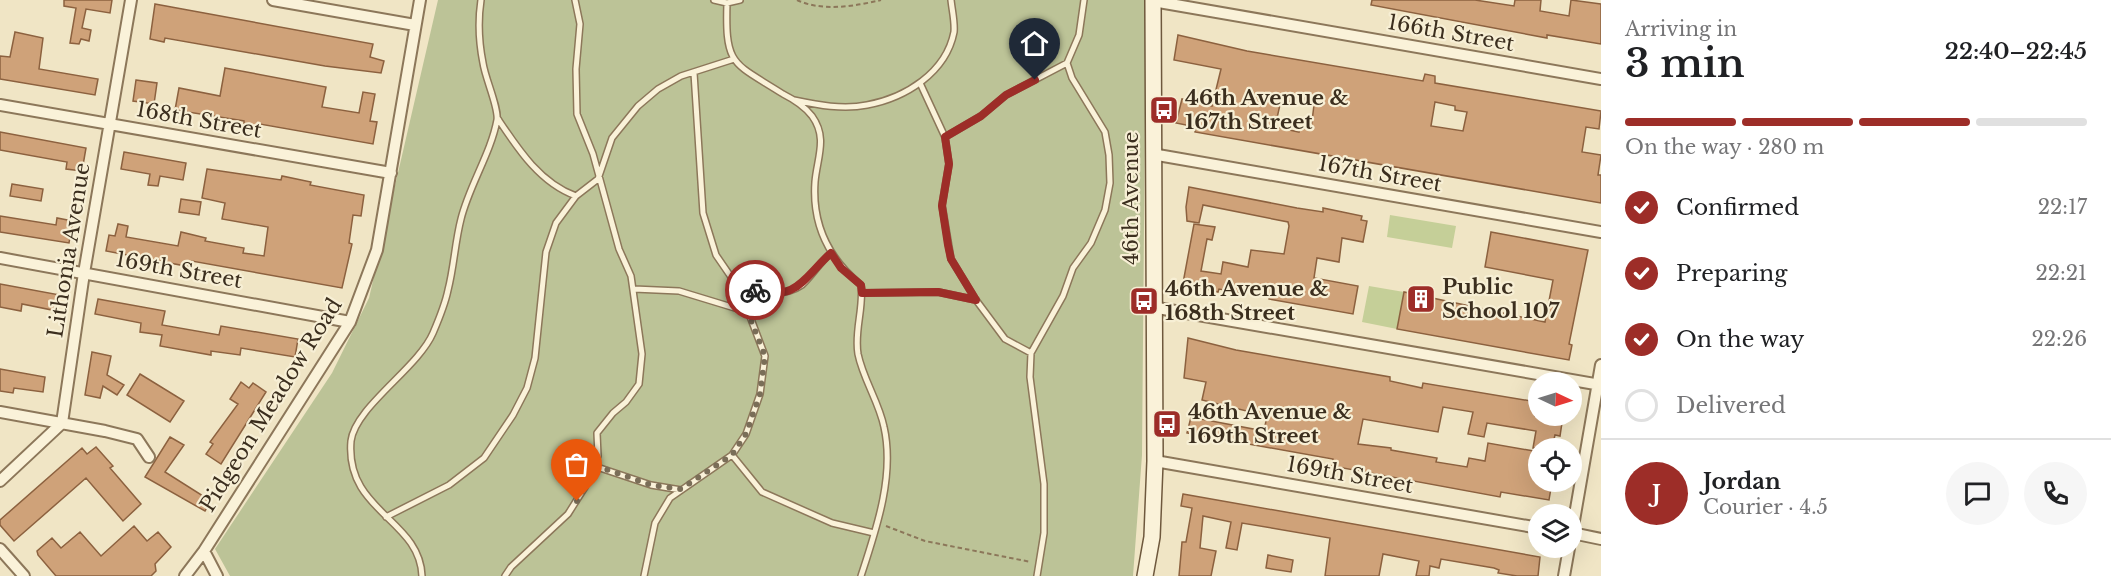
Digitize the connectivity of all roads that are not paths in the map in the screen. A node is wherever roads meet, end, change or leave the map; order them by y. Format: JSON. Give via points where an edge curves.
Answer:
{"nodes":[{"id":1,"x":131,"y":0,"type":"edge"},
{"id":2,"x":273,"y":0,"type":"edge"},
{"id":3,"x":420,"y":0,"type":"edge"},
{"id":4,"x":482,"y":0,"type":"edge"},
{"id":5,"x":575,"y":0,"type":"edge"},
{"id":6,"x":714,"y":0,"type":"edge"},
{"id":7,"x":740,"y":0,"type":"edge"},
{"id":8,"x":951,"y":0,"type":"edge"},
{"id":9,"x":1084,"y":0,"type":"edge"},
{"id":10,"x":1153,"y":0,"type":"edge"},
{"id":11,"x":727,"y":3,"type":"junction"},
{"id":12,"x":415,"y":25,"type":"junction"},
{"id":13,"x":734,"y":59,"type":"junction"},
{"id":14,"x":1067,"y":63,"type":"junction"},
{"id":15,"x":694,"y":73,"type":"junction"},
{"id":16,"x":1601,"y":79,"type":"edge"},
{"id":17,"x":920,"y":83,"type":"junction"},
{"id":18,"x":792,"y":99,"type":"junction"},
{"id":19,"x":0,"y":105,"type":"edge"},
{"id":20,"x":498,"y":119,"type":"junction"},
{"id":21,"x":110,"y":124,"type":"junction"},
{"id":22,"x":945,"y":137,"type":"junction"},
{"id":23,"x":1152,"y":154,"type":"junction"},
{"id":24,"x":391,"y":173,"type":"junction"},
{"id":25,"x":598,"y":179,"type":"junction"},
{"id":26,"x":576,"y":196,"type":"junction"},
{"id":27,"x":1601,"y":232,"type":"edge"},
{"id":28,"x":831,"y":253,"type":"junction"},
{"id":29,"x":0,"y":258,"type":"edge"},
{"id":30,"x":84,"y":273,"type":"junction"},
{"id":31,"x":737,"y":285,"type":"junction"},
{"id":32,"x":634,"y":289,"type":"junction"},
{"id":33,"x":862,"y":293,"type":"junction"},
{"id":34,"x":976,"y":300,"type":"junction"},
{"id":35,"x":1152,"y":307,"type":"junction"},
{"id":36,"x":748,"y":312,"type":"junction"},
{"id":37,"x":350,"y":322,"type":"junction"},
{"id":38,"x":1032,"y":353,"type":"junction"},
{"id":39,"x":1601,"y":365,"type":"edge"},
{"id":40,"x":1599,"y":385,"type":"edge"},
{"id":41,"x":0,"y":412,"type":"edge"},
{"id":42,"x":62,"y":423,"type":"junction"},
{"id":43,"x":732,"y":455,"type":"junction"},
{"id":44,"x":149,"y":457,"type":"dead end"},
{"id":45,"x":1155,"y":461,"type":"junction"},
{"id":46,"x":594,"y":465,"type":"junction"},
{"id":47,"x":0,"y":481,"type":"edge"},
{"id":48,"x":681,"y":489,"type":"junction"},
{"id":49,"x":1577,"y":504,"type":"edge"},
{"id":50,"x":386,"y":517,"type":"junction"},
{"id":51,"x":1528,"y":526,"type":"edge"},
{"id":52,"x":874,"y":533,"type":"junction"},
{"id":53,"x":1582,"y":535,"type":"edge"},
{"id":54,"x":1601,"y":538,"type":"edge"},
{"id":55,"x":0,"y":549,"type":"edge"},
{"id":56,"x":204,"y":551,"type":"junction"},
{"id":57,"x":1567,"y":558,"type":"edge"},
{"id":58,"x":24,"y":576,"type":"edge"},
{"id":59,"x":185,"y":576,"type":"edge"},
{"id":60,"x":217,"y":576,"type":"edge"},
{"id":61,"x":422,"y":576,"type":"edge"},
{"id":62,"x":505,"y":576,"type":"edge"},
{"id":63,"x":644,"y":576,"type":"edge"},
{"id":64,"x":861,"y":576,"type":"edge"},
{"id":65,"x":1037,"y":576,"type":"edge"},
{"id":66,"x":1145,"y":576,"type":"edge"},
{"id":67,"x":1564,"y":576,"type":"edge"}],
"edges":[{"from":1,"to":21,"type":"street","name":"Lithonia Avenue"},
{"from":2,"to":12,"type":"street"},
{"from":3,"to":12,"type":"street","name":"Pidgeon Meadow Road"},
{"from":4,"to":20,"type":"lane","via":[[479,22],[483,64]]},
{"from":5,"to":25,"type":"lane","via":[[580,24],[578,114]]},
{"from":6,"to":11,"type":"lane"},
{"from":7,"to":11,"type":"lane"},
{"from":8,"to":17,"type":"lane","via":[[954,31],[946,53]]},
{"from":9,"to":14,"type":"lane","via":[[1079,35]]},
{"from":10,"to":16,"type":"street","name":"166th Street"},
{"from":10,"to":23,"type":"street","name":"46th Avenue"},
{"from":11,"to":13,"type":"lane","via":[[728,48]]},
{"from":12,"to":24,"type":"street","name":"Pidgeon Meadow Road"},
{"from":13,"to":15,"type":"lane"},
{"from":13,"to":18,"type":"lane","via":[[739,67]]},
{"from":14,"to":22,"type":"lane","via":[[1006,95],[981,116]]},
{"from":14,"to":38,"type":"lane","via":[[1105,132],[1110,183],[1105,210],[1091,243],[1073,268],[1063,296]]},
{"from":15,"to":25,"type":"lane","via":[[658,89],[638,106],[612,138]]},
{"from":15,"to":31,"type":"lane","via":[[703,213],[716,255]]},
{"from":17,"to":18,"type":"lane","via":[[898,96],[866,106],[828,107]]},
{"from":17,"to":22,"type":"lane"},
{"from":18,"to":28,"type":"lane","via":[[812,116],[823,142],[814,201]]},
{"from":19,"to":21,"type":"street","name":"168th Street"},
{"from":20,"to":26,"type":"lane","via":[[518,150],[540,173],[562,191]]},
{"from":20,"to":50,"type":"lane","via":[[461,217],[449,289],[431,337],[412,364],[359,421],[351,439],[352,464],[359,487]]},
{"from":21,"to":24,"type":"street","name":"168th Street"},
{"from":21,"to":30,"type":"street","name":"Lithonia Avenue"},
{"from":22,"to":34,"type":"lane","via":[[949,164],[942,206],[947,240],[951,259]]},
{"from":23,"to":27,"type":"street","name":"167th Street"},
{"from":23,"to":35,"type":"street","name":"46th Avenue"},
{"from":24,"to":37,"type":"street","name":"Pidgeon Meadow Road","via":[[377,250]]},
{"from":25,"to":26,"type":"lane"},
{"from":25,"to":32,"type":"lane"},
{"from":26,"to":50,"type":"lane","via":[[556,222],[546,252],[535,358],[527,388],[513,415],[484,458],[449,485]]},
{"from":28,"to":31,"type":"lane","via":[[801,285],[785,292],[767,293]]},
{"from":28,"to":33,"type":"lane","via":[[861,285]]},
{"from":29,"to":30,"type":"street","name":"169th Street"},
{"from":30,"to":37,"type":"street","name":"169th Street"},
{"from":30,"to":42,"type":"street","name":"Lithonia Avenue"},
{"from":31,"to":36,"type":"lane"},
{"from":32,"to":36,"type":"lane","via":[[679,291]]},
{"from":32,"to":46,"type":"lane","via":[[642,354],[639,384],[597,433]]},
{"from":33,"to":34,"type":"lane","via":[[938,292]]},
{"from":33,"to":52,"type":"lane","via":[[858,353],[885,429],[886,464]]},
{"from":34,"to":38,"type":"lane","via":[[1005,339]]},
{"from":35,"to":40,"type":"street"},
{"from":35,"to":45,"type":"street","name":"46th Avenue"},
{"from":36,"to":43,"type":"lane","via":[[765,356],[763,375],[746,434]]},
{"from":37,"to":56,"type":"street","name":"Pidgeon Meadow Road"},
{"from":38,"to":65,"type":"lane","via":[[1030,377],[1044,484],[1044,533]]},
{"from":39,"to":40,"type":"street"},
{"from":40,"to":49,"type":"street"},
{"from":41,"to":42,"type":"street"},
{"from":42,"to":44,"type":"street","via":[[137,439]]},
{"from":42,"to":47,"type":"street"},
{"from":43,"to":48,"type":"lane"},
{"from":43,"to":52,"type":"lane","via":[[762,492],[832,523]]},
{"from":45,"to":51,"type":"street","name":"169th Street"},
{"from":45,"to":66,"type":"street","name":"46th Avenue","via":[[1152,537]]},
{"from":46,"to":48,"type":"lane","via":[[651,485]]},
{"from":46,"to":62,"type":"lane","via":[[568,514]]},
{"from":48,"to":63,"type":"lane","via":[[670,498],[655,523]]},
{"from":50,"to":61,"type":"lane","via":[[411,543],[422,566]]},
{"from":52,"to":64,"type":"lane"},
{"from":53,"to":54,"type":"street"},
{"from":55,"to":58,"type":"street"},
{"from":56,"to":59,"type":"street","name":"Pidgeon Meadow Road"},
{"from":56,"to":60,"type":"street"},
{"from":57,"to":67,"type":"street"}]}
